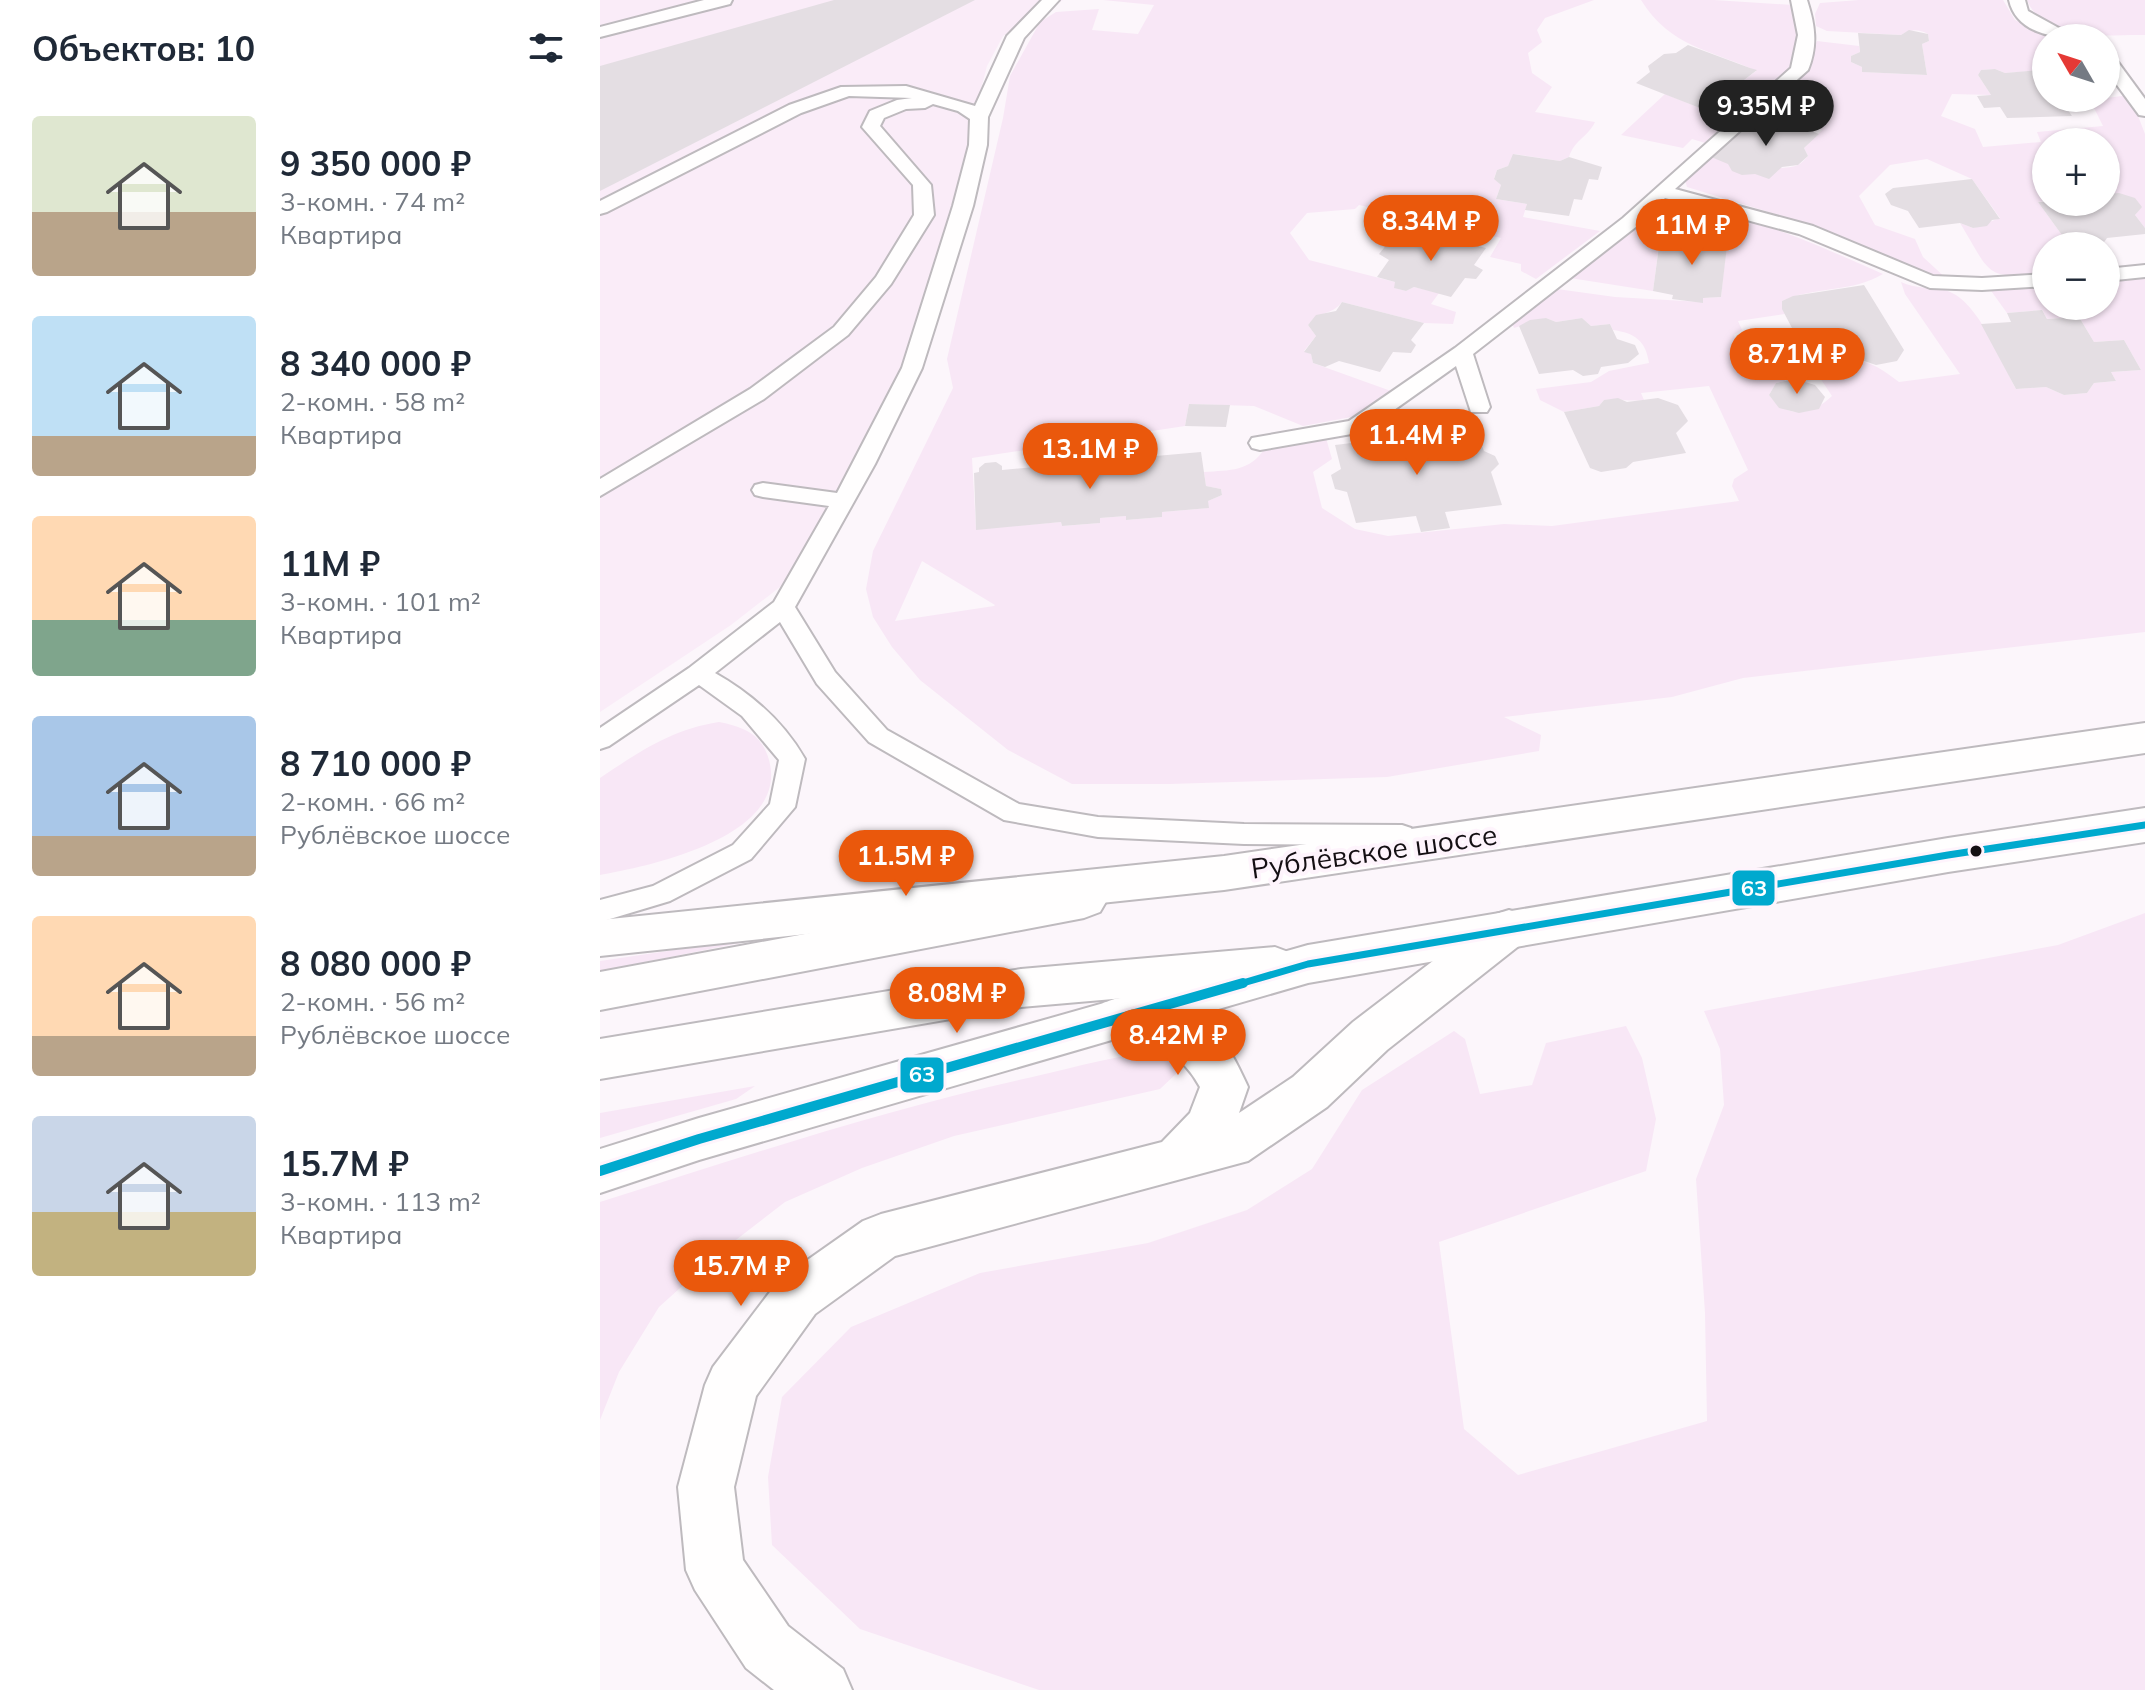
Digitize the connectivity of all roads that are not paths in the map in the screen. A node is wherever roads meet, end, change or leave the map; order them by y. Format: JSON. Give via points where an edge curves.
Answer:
{"nodes":[{"id":1,"x":724,"y":0,"type":"edge"},
{"id":2,"x":1051,"y":0,"type":"edge"},
{"id":3,"x":1799,"y":0,"type":"edge"},
{"id":4,"x":2017,"y":0,"type":"edge"},
{"id":5,"x":2036,"y":24,"type":"edge"},
{"id":6,"x":600,"y":32,"type":"edge"},
{"id":7,"x":2120,"y":77,"type":"edge"},
{"id":8,"x":945,"y":103,"type":"junction"},
{"id":9,"x":2145,"y":111,"type":"edge"},
{"id":10,"x":979,"y":117,"type":"junction"},
{"id":11,"x":1661,"y":191,"type":"junction"},
{"id":12,"x":600,"y":208,"type":"edge"},
{"id":13,"x":2145,"y":271,"type":"edge"},
{"id":14,"x":2120,"y":274,"type":"edge"},
{"id":15,"x":2032,"y":281,"type":"edge"},
{"id":16,"x":1462,"y":352,"type":"junction"},
{"id":17,"x":1479,"y":407,"type":"dead end"},
{"id":18,"x":1260,"y":443,"type":"dead end"},
{"id":19,"x":600,"y":489,"type":"edge"},
{"id":20,"x":763,"y":490,"type":"dead end"},
{"id":21,"x":843,"y":501,"type":"junction"},
{"id":22,"x":783,"y":607,"type":"junction"},
{"id":23,"x":698,"y":674,"type":"junction"},
{"id":24,"x":2145,"y":738,"type":"edge"},
{"id":25,"x":600,"y":740,"type":"edge"},
{"id":26,"x":2145,"y":825,"type":"edge"},
{"id":27,"x":1482,"y":836,"type":"junction"},
{"id":28,"x":1224,"y":873,"type":"junction"},
{"id":29,"x":600,"y":911,"type":"edge"},
{"id":30,"x":1509,"y":928,"type":"junction"},
{"id":31,"x":600,"y":938,"type":"edge"},
{"id":32,"x":1308,"y":964,"type":"junction"},
{"id":33,"x":600,"y":991,"type":"edge"},
{"id":34,"x":1120,"y":1017,"type":"junction"},
{"id":35,"x":600,"y":1059,"type":"edge"},
{"id":36,"x":1178,"y":1159,"type":"junction"},
{"id":37,"x":600,"y":1171,"type":"edge"},
{"id":38,"x":822,"y":1690,"type":"edge"}],
"edges":[{"from":1,"to":6,"type":"lane"},
{"from":2,"to":10,"type":"lane","via":[[1016,36]]},
{"from":3,"to":11,"type":"lane","via":[[1808,29],[1799,70]]},
{"from":4,"to":5,"type":"lane","via":[[2020,13]]},
{"from":7,"to":9,"type":"lane"},
{"from":8,"to":10,"type":"lane"},
{"from":8,"to":12,"type":"lane","via":[[906,91],[847,91],[795,109]]},
{"from":8,"to":19,"type":"lane","via":[[903,104],[876,115],[871,127],[922,185],[924,215],[884,280],[841,331],[757,394]]},
{"from":10,"to":21,"type":"lane","via":[[963,206],[912,368]]},
{"from":11,"to":15,"type":"lane","via":[[1806,230],[1930,282]]},
{"from":11,"to":16,"type":"lane","via":[[1630,222]]},
{"from":13,"to":14,"type":"lane"},
{"from":16,"to":17,"type":"lane"},
{"from":16,"to":18,"type":"lane","via":[[1355,427]]},
{"from":20,"to":21,"type":"lane"},
{"from":21,"to":22,"type":"lane"},
{"from":22,"to":23,"type":"lane"},
{"from":22,"to":27,"type":"lane","via":[[826,678],[878,736],[1013,813],[1112,828]]},
{"from":23,"to":25,"type":"lane"},
{"from":23,"to":29,"type":"lane","via":[[769,725],[792,759],[782,807],[742,852],[661,894]]},
{"from":24,"to":27,"type":"main road","name":"Рублёвское шоссе"},
{"from":26,"to":30,"type":"main road"},
{"from":27,"to":28,"type":"main road","name":"Рублёвское шоссе"},
{"from":28,"to":31,"type":"main road","name":"Рублёвское шоссе"},
{"from":28,"to":33,"type":"main road"},
{"from":30,"to":32,"type":"main road"},
{"from":30,"to":36,"type":"main road","via":[[1370,1036],[1293,1105],[1230,1146]]},
{"from":32,"to":34,"type":"main road"},
{"from":32,"to":35,"type":"main road","via":[[1021,988]]},
{"from":34,"to":36,"type":"main road","via":[[1181,1032],[1212,1060],[1224,1087],[1210,1125]]},
{"from":34,"to":37,"type":"main road"},
{"from":36,"to":38,"type":"main road","via":[[881,1237],[797,1297],[732,1385],[706,1487],[715,1570],[767,1647]]}]}
